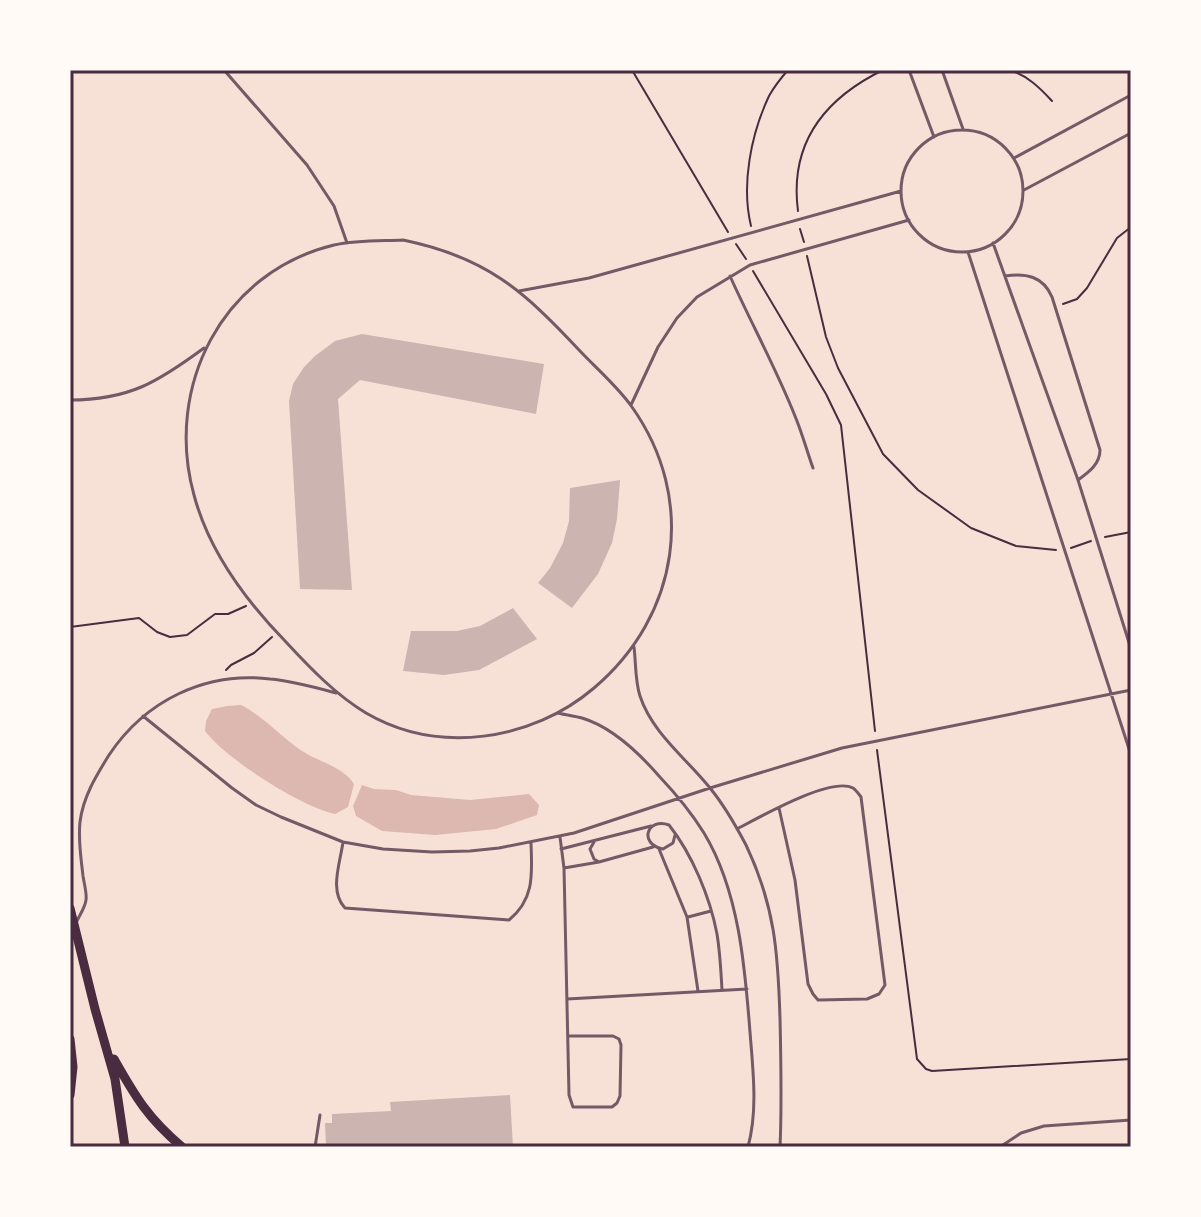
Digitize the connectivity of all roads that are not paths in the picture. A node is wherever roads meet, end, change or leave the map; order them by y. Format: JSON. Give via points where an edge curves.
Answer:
{"nodes":[{"id":1,"x":224,"y":70,"type":"edge"},
{"id":2,"x":909,"y":70,"type":"edge"},
{"id":3,"x":942,"y":70,"type":"edge"},
{"id":4,"x":1131,"y":95,"type":"edge"},
{"id":5,"x":963,"y":129,"type":"junction"},
{"id":6,"x":1131,"y":133,"type":"edge"},
{"id":7,"x":934,"y":137,"type":"junction"},
{"id":8,"x":1014,"y":158,"type":"junction"},
{"id":9,"x":1024,"y":190,"type":"junction"},
{"id":10,"x":901,"y":191,"type":"junction"},
{"id":11,"x":909,"y":220,"type":"junction"},
{"id":12,"x":347,"y":243,"type":"junction"},
{"id":13,"x":993,"y":243,"type":"junction"},
{"id":14,"x":968,"y":252,"type":"junction"},
{"id":15,"x":730,"y":276,"type":"junction"},
{"id":16,"x":1005,"y":276,"type":"junction"},
{"id":17,"x":519,"y":291,"type":"junction"},
{"id":18,"x":204,"y":348,"type":"junction"},
{"id":19,"x":70,"y":400,"type":"edge"},
{"id":20,"x":631,"y":405,"type":"junction"},
{"id":21,"x":813,"y":468,"type":"dead end"},
{"id":22,"x":1078,"y":480,"type":"junction"},
{"id":23,"x":634,"y":647,"type":"junction"},
{"id":24,"x":1131,"y":649,"type":"edge"},
{"id":25,"x":1131,"y":690,"type":"edge"},
{"id":26,"x":339,"y":694,"type":"junction"},
{"id":27,"x":1111,"y":695,"type":"junction"},
{"id":28,"x":558,"y":713,"type":"junction"},
{"id":29,"x":143,"y":716,"type":"junction"},
{"id":30,"x":1131,"y":755,"type":"edge"},
{"id":31,"x":710,"y":788,"type":"junction"},
{"id":32,"x":680,"y":798,"type":"junction"},
{"id":33,"x":779,"y":808,"type":"junction"},
{"id":34,"x":652,"y":826,"type":"junction"},
{"id":35,"x":737,"y":829,"type":"junction"},
{"id":36,"x":675,"y":835,"type":"junction"},
{"id":37,"x":560,"y":837,"type":"junction"},
{"id":38,"x":596,"y":840,"type":"junction"},
{"id":39,"x":343,"y":842,"type":"junction"},
{"id":40,"x":531,"y":843,"type":"junction"},
{"id":41,"x":653,"y":847,"type":"junction"},
{"id":42,"x":561,"y":849,"type":"junction"},
{"id":43,"x":659,"y":849,"type":"junction"},
{"id":44,"x":599,"y":862,"type":"junction"},
{"id":45,"x":564,"y":868,"type":"junction"},
{"id":46,"x":711,"y":911,"type":"junction"},
{"id":47,"x":687,"y":917,"type":"junction"},
{"id":48,"x":72,"y":918,"type":"edge"},
{"id":49,"x":747,"y":989,"type":"junction"},
{"id":50,"x":722,"y":990,"type":"junction"},
{"id":51,"x":699,"y":992,"type":"junction"},
{"id":52,"x":567,"y":999,"type":"junction"},
{"id":53,"x":568,"y":1036,"type":"junction"},
{"id":54,"x":70,"y":1039,"type":"edge"},
{"id":55,"x":107,"y":1047,"type":"junction"},
{"id":56,"x":70,"y":1095,"type":"edge"},
{"id":57,"x":320,"y":1115,"type":"dead end"},
{"id":58,"x":1131,"y":1120,"type":"edge"},
{"id":59,"x":125,"y":1147,"type":"edge"},
{"id":60,"x":182,"y":1147,"type":"edge"},
{"id":61,"x":315,"y":1147,"type":"edge"},
{"id":62,"x":748,"y":1147,"type":"edge"},
{"id":63,"x":780,"y":1147,"type":"edge"},
{"id":64,"x":1000,"y":1147,"type":"edge"}],
"edges":[{"from":1,"to":12,"type":"lane","via":[[307,165],[334,206]]},
{"from":2,"to":7,"type":"lane"},
{"from":3,"to":5,"type":"lane"},
{"from":4,"to":8,"type":"lane"},
{"from":5,"to":7,"type":"lane"},
{"from":5,"to":8,"type":"lane","via":[[992,137]]},
{"from":6,"to":9,"type":"lane"},
{"from":7,"to":10,"type":"lane","via":[[905,168]]},
{"from":8,"to":9,"type":"lane"},
{"from":9,"to":13,"type":"lane","via":[[1016,221]]},
{"from":10,"to":11,"type":"lane"},
{"from":10,"to":17,"type":"lane","via":[[589,278]]},
{"from":11,"to":14,"type":"lane","via":[[934,245]]},
{"from":11,"to":15,"type":"lane","via":[[750,265]]},
{"from":12,"to":17,"type":"lane","via":[[403,240],[436,247],[495,273]]},
{"from":12,"to":18,"type":"lane","via":[[307,253],[257,283]]},
{"from":13,"to":14,"type":"lane"},
{"from":13,"to":16,"type":"lane"},
{"from":14,"to":27,"type":"lane"},
{"from":15,"to":20,"type":"lane","via":[[697,297],[677,318]]},
{"from":15,"to":21,"type":"lane","via":[[786,393]]},
{"from":16,"to":22,"type":"lane"},
{"from":16,"to":22,"type":"lane","via":[[1031,276],[1049,290],[1100,450],[1097,462]]},
{"from":17,"to":20,"type":"lane"},
{"from":18,"to":19,"type":"lane","via":[[139,389],[115,397]]},
{"from":18,"to":26,"type":"lane","via":[[187,421],[187,456],[206,528],[252,603]]},
{"from":20,"to":23,"type":"lane","via":[[655,447],[672,510],[662,590]]},
{"from":22,"to":24,"type":"lane"},
{"from":23,"to":28,"type":"lane","via":[[591,691]]},
{"from":23,"to":31,"type":"lane","via":[[640,695],[652,719]]},
{"from":25,"to":27,"type":"lane"},
{"from":26,"to":28,"type":"lane","via":[[386,723],[443,738],[496,734]]},
{"from":26,"to":29,"type":"lane","via":[[299,683],[240,678],[188,689]]},
{"from":27,"to":30,"type":"lane"},
{"from":27,"to":31,"type":"lane","via":[[842,748]]},
{"from":28,"to":32,"type":"lane","via":[[604,728],[649,764]]},
{"from":29,"to":39,"type":"lane","via":[[256,805]]},
{"from":29,"to":48,"type":"lane","via":[[117,743],[89,790],[79,842],[86,900]]},
{"from":31,"to":32,"type":"lane"},
{"from":31,"to":35,"type":"lane"},
{"from":32,"to":37,"type":"lane"},
{"from":32,"to":49,"type":"lane","via":[[705,835],[724,879]]},
{"from":33,"to":33,"type":"lane","via":[[843,785],[855,788],[861,797],[885,985],[879,994],[818,1000],[813,994]]},
{"from":33,"to":35,"type":"lane"},
{"from":34,"to":36,"type":"lane","via":[[664,822]]},
{"from":34,"to":38,"type":"lane"},
{"from":34,"to":41,"type":"lane","via":[[648,836]]},
{"from":35,"to":63,"type":"lane","via":[[773,921]]},
{"from":36,"to":43,"type":"lane","via":[[670,846]]},
{"from":36,"to":46,"type":"lane","via":[[691,859]]},
{"from":37,"to":40,"type":"lane"},
{"from":37,"to":42,"type":"lane"},
{"from":38,"to":42,"type":"lane"},
{"from":38,"to":44,"type":"lane","via":[[590,849]]},
{"from":39,"to":40,"type":"lane","via":[[432,852]]},
{"from":39,"to":40,"type":"lane","via":[[336,891],[345,908],[509,920],[528,897]]},
{"from":41,"to":43,"type":"lane"},
{"from":41,"to":44,"type":"lane"},
{"from":42,"to":45,"type":"lane"},
{"from":43,"to":47,"type":"lane"},
{"from":44,"to":45,"type":"lane"},
{"from":45,"to":52,"type":"lane"},
{"from":46,"to":47,"type":"lane"},
{"from":46,"to":50,"type":"lane"},
{"from":47,"to":51,"type":"lane"},
{"from":48,"to":55,"type":"main road"},
{"from":49,"to":50,"type":"lane"},
{"from":49,"to":62,"type":"lane","via":[[754,1111]]},
{"from":50,"to":51,"type":"lane"},
{"from":51,"to":52,"type":"lane"},
{"from":52,"to":53,"type":"lane"},
{"from":53,"to":53,"type":"lane","via":[[573,1107],[612,1107],[620,1096],[619,1039]]},
{"from":54,"to":56,"type":"main road"},
{"from":55,"to":59,"type":"main road"},
{"from":55,"to":60,"type":"main road","via":[[145,1111]]},
{"from":57,"to":61,"type":"lane"},
{"from":58,"to":64,"type":"lane","via":[[1044,1126]]}]}
